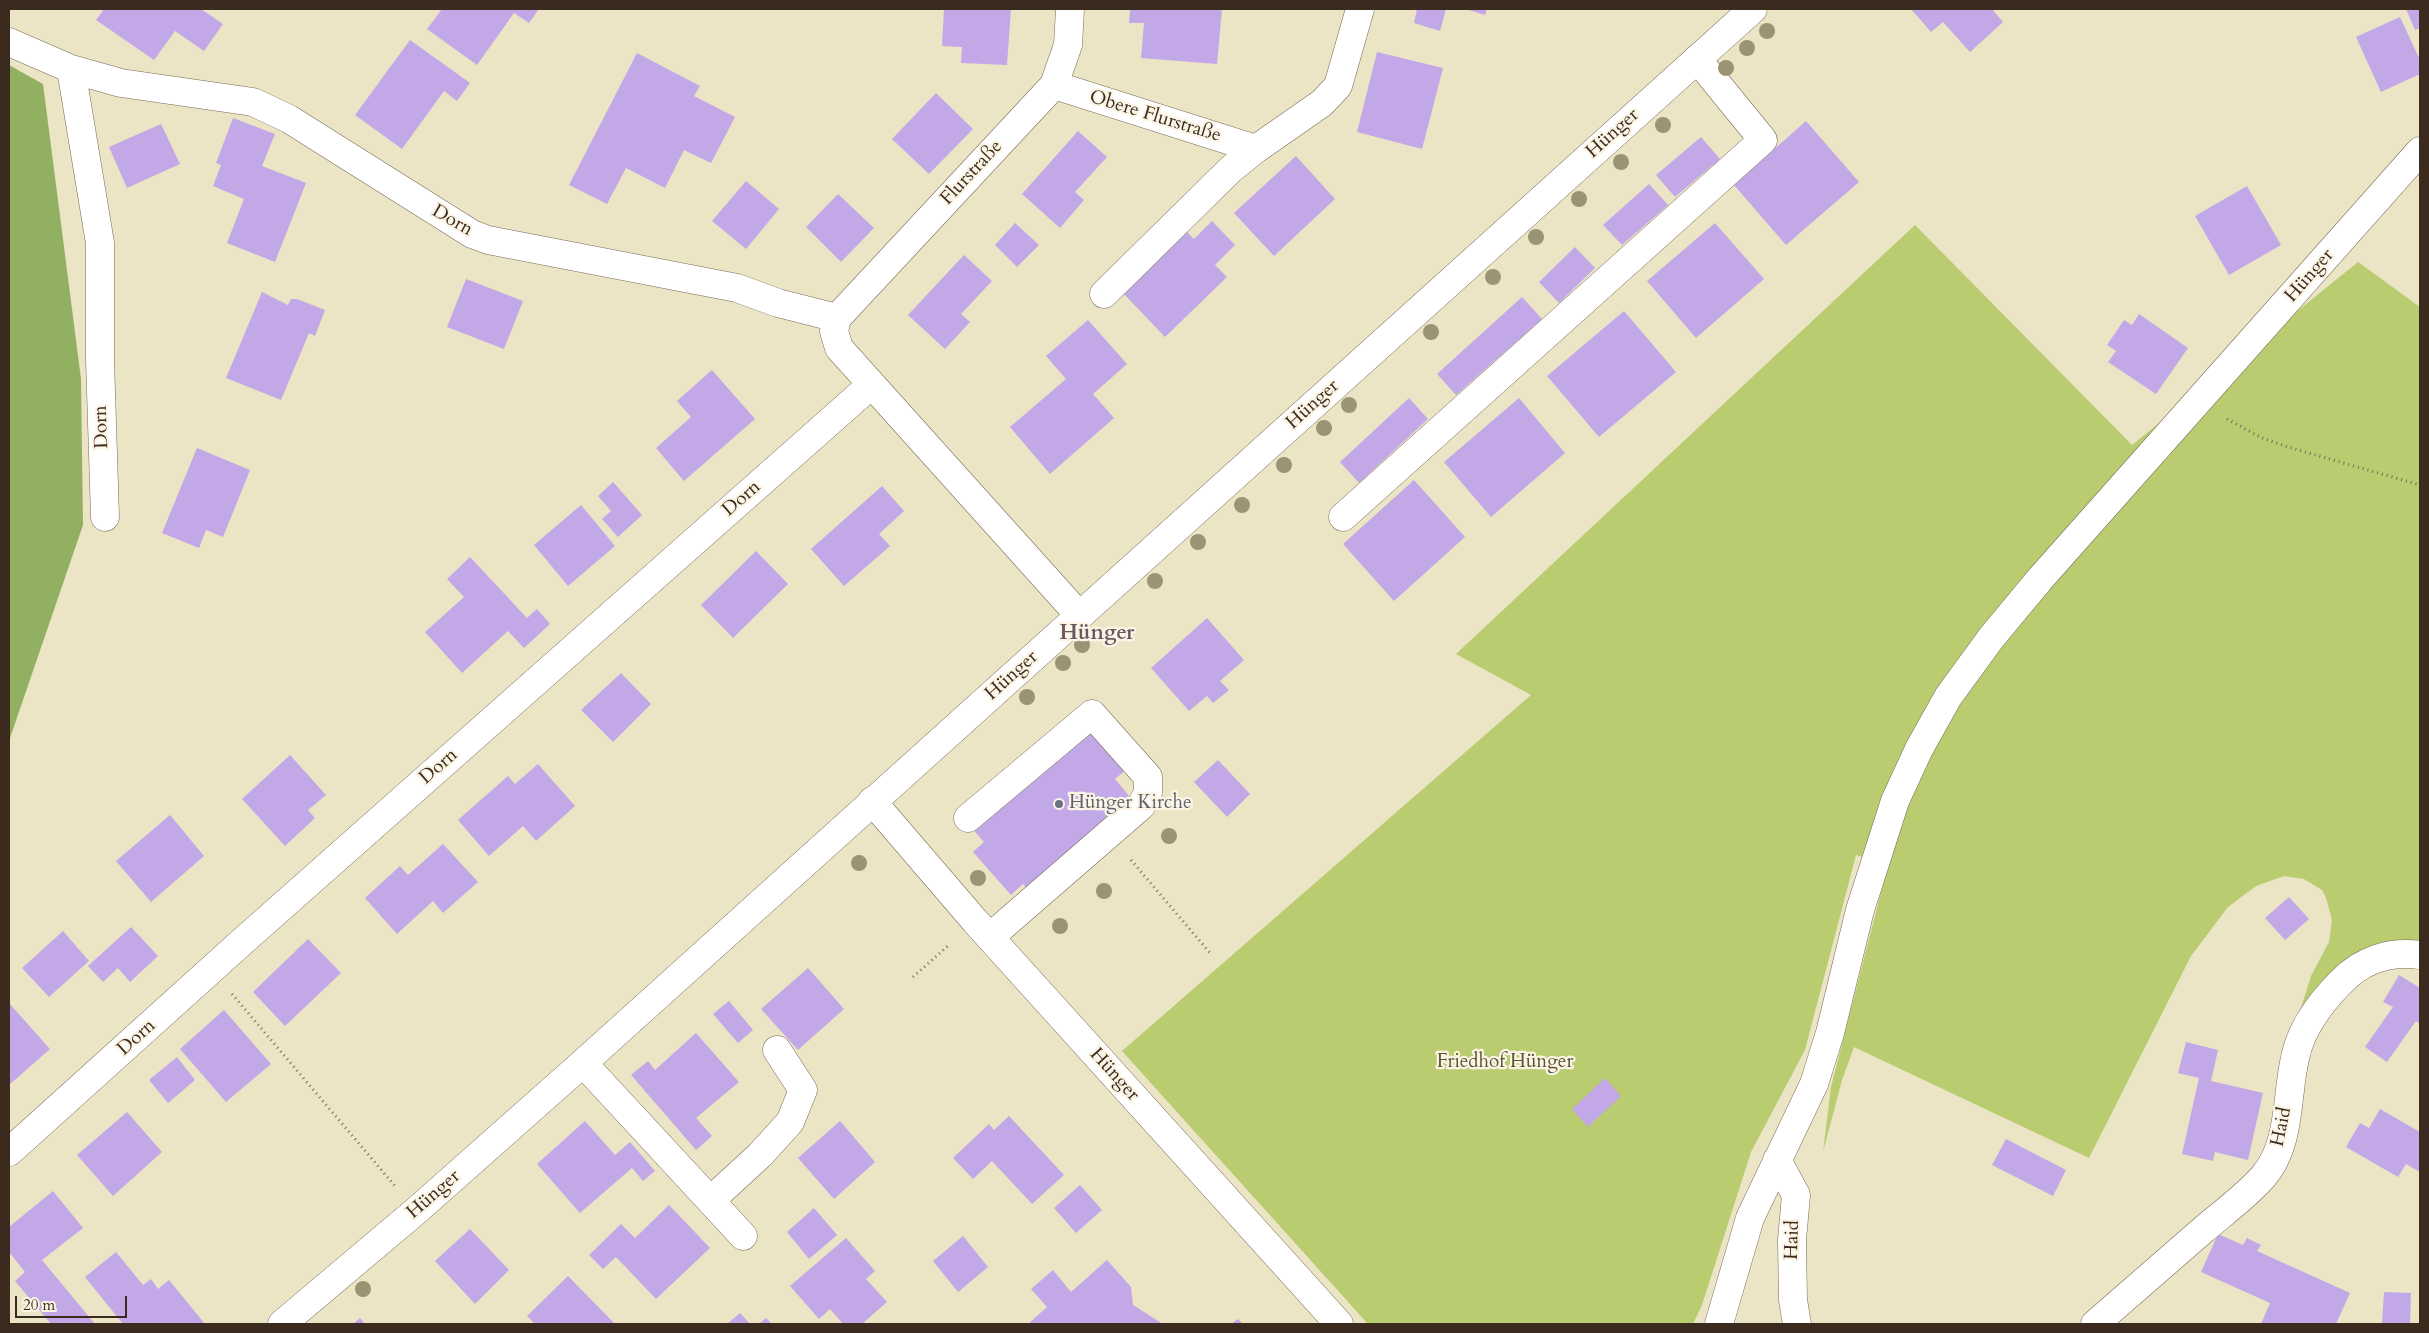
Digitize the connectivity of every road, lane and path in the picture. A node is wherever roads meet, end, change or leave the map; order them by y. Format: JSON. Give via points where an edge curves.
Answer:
{"nodes":[{"id":1,"x":1070,"y":9,"type":"edge"},
{"id":2,"x":1360,"y":9,"type":"edge"},
{"id":3,"x":1753,"y":9,"type":"edge"},
{"id":4,"x":9,"y":42,"type":"edge"},
{"id":5,"x":1697,"y":59,"type":"junction"},
{"id":6,"x":71,"y":69,"type":"junction"},
{"id":7,"x":1054,"y":85,"type":"junction"},
{"id":8,"x":1256,"y":149,"type":"junction"},
{"id":9,"x":2420,"y":151,"type":"edge"},
{"id":10,"x":1104,"y":294,"type":"dead end"},
{"id":11,"x":837,"y":318,"type":"junction"},
{"id":12,"x":871,"y":385,"type":"junction"},
{"id":13,"x":2199,"y":401,"type":"junction"},
{"id":14,"x":2420,"y":484,"type":"edge"},
{"id":15,"x":105,"y":517,"type":"dead end"},
{"id":16,"x":1343,"y":517,"type":"dead end"},
{"id":17,"x":1079,"y":615,"type":"junction"},
{"id":18,"x":872,"y":801,"type":"junction"},
{"id":19,"x":968,"y":818,"type":"dead end"},
{"id":20,"x":1109,"y":834,"type":"junction"},
{"id":21,"x":982,"y":929,"type":"junction"},
{"id":22,"x":1210,"y":953,"type":"dead end"},
{"id":23,"x":2420,"y":955,"type":"edge"},
{"id":24,"x":913,"y":977,"type":"dead end"},
{"id":25,"x":236,"y":998,"type":"dead end"},
{"id":26,"x":777,"y":1050,"type":"dead end"},
{"id":27,"x":583,"y":1063,"type":"junction"},
{"id":28,"x":9,"y":1152,"type":"edge"},
{"id":29,"x":1777,"y":1160,"type":"junction"},
{"id":30,"x":710,"y":1200,"type":"junction"},
{"id":31,"x":416,"y":1211,"type":"junction"},
{"id":32,"x":743,"y":1236,"type":"dead end"},
{"id":33,"x":282,"y":1324,"type":"edge"},
{"id":34,"x":1338,"y":1324,"type":"edge"},
{"id":35,"x":1719,"y":1324,"type":"edge"},
{"id":36,"x":1797,"y":1324,"type":"edge"},
{"id":37,"x":2095,"y":1324,"type":"edge"}],
"edges":[{"from":1,"to":7,"type":"street","name":"Flurstraße","via":[[1068,45]]},
{"from":2,"to":8,"type":"street","name":"Obere Flurstraße","via":[[1338,86],[1322,103]]},
{"from":3,"to":5,"type":"street","name":"Hünger"},
{"from":4,"to":6,"type":"street","name":"Dorn"},
{"from":5,"to":16,"type":"street","via":[[1763,140]]},
{"from":5,"to":17,"type":"street","name":"Hünger"},
{"from":6,"to":11,"type":"street","name":"Dorn","via":[[121,83],[253,102],[289,120],[464,230],[488,240],[737,288],[778,303]]},
{"from":6,"to":15,"type":"street","name":"Dorn","via":[[100,243]]},
{"from":7,"to":8,"type":"street","name":"Obere Flurstraße"},
{"from":7,"to":11,"type":"street","name":"Flurstraße"},
{"from":8,"to":10,"type":"street","name":"Obere Flurstraße","via":[[1231,169]]},
{"from":9,"to":13,"type":"street","name":"Hünger"},
{"from":11,"to":12,"type":"street","via":[[834,331],[839,348]]},
{"from":12,"to":17,"type":"street"},
{"from":12,"to":28,"type":"street","name":"Dorn","via":[[242,941]]},
{"from":13,"to":14,"type":"path","via":[[2271,441]]},
{"from":13,"to":29,"type":"street","name":"Hünger","via":[[1992,638],[1948,697],[1919,749],[1895,801],[1866,892],[1814,1084]]},
{"from":17,"to":18,"type":"street","name":"Hünger"},
{"from":18,"to":21,"type":"street","name":"Hünger"},
{"from":18,"to":27,"type":"street","name":"Hünger"},
{"from":19,"to":20,"type":"street","via":[[1092,714],[1148,777],[1148,793],[1141,806]]},
{"from":20,"to":21,"type":"street"},
{"from":20,"to":22,"type":"path"},
{"from":21,"to":24,"type":"path"},
{"from":21,"to":34,"type":"street","name":"Hünger"},
{"from":23,"to":37,"type":"street","name":"Haid","via":[[2396,954],[2367,962],[2350,973],[2334,990],[2307,1024],[2295,1057],[2282,1143],[2263,1176]]},
{"from":25,"to":31,"type":"path"},
{"from":26,"to":30,"type":"street","via":[[802,1090],[790,1122],[760,1155]]},
{"from":27,"to":30,"type":"street"},
{"from":27,"to":31,"type":"street","name":"Hünger"},
{"from":29,"to":35,"type":"street","name":"Hünger","via":[[1750,1218]]},
{"from":29,"to":36,"type":"street","name":"Haid","via":[[1796,1195],[1792,1240],[1793,1300]]},
{"from":30,"to":32,"type":"street"},
{"from":31,"to":33,"type":"street","name":"Hünger"}]}
